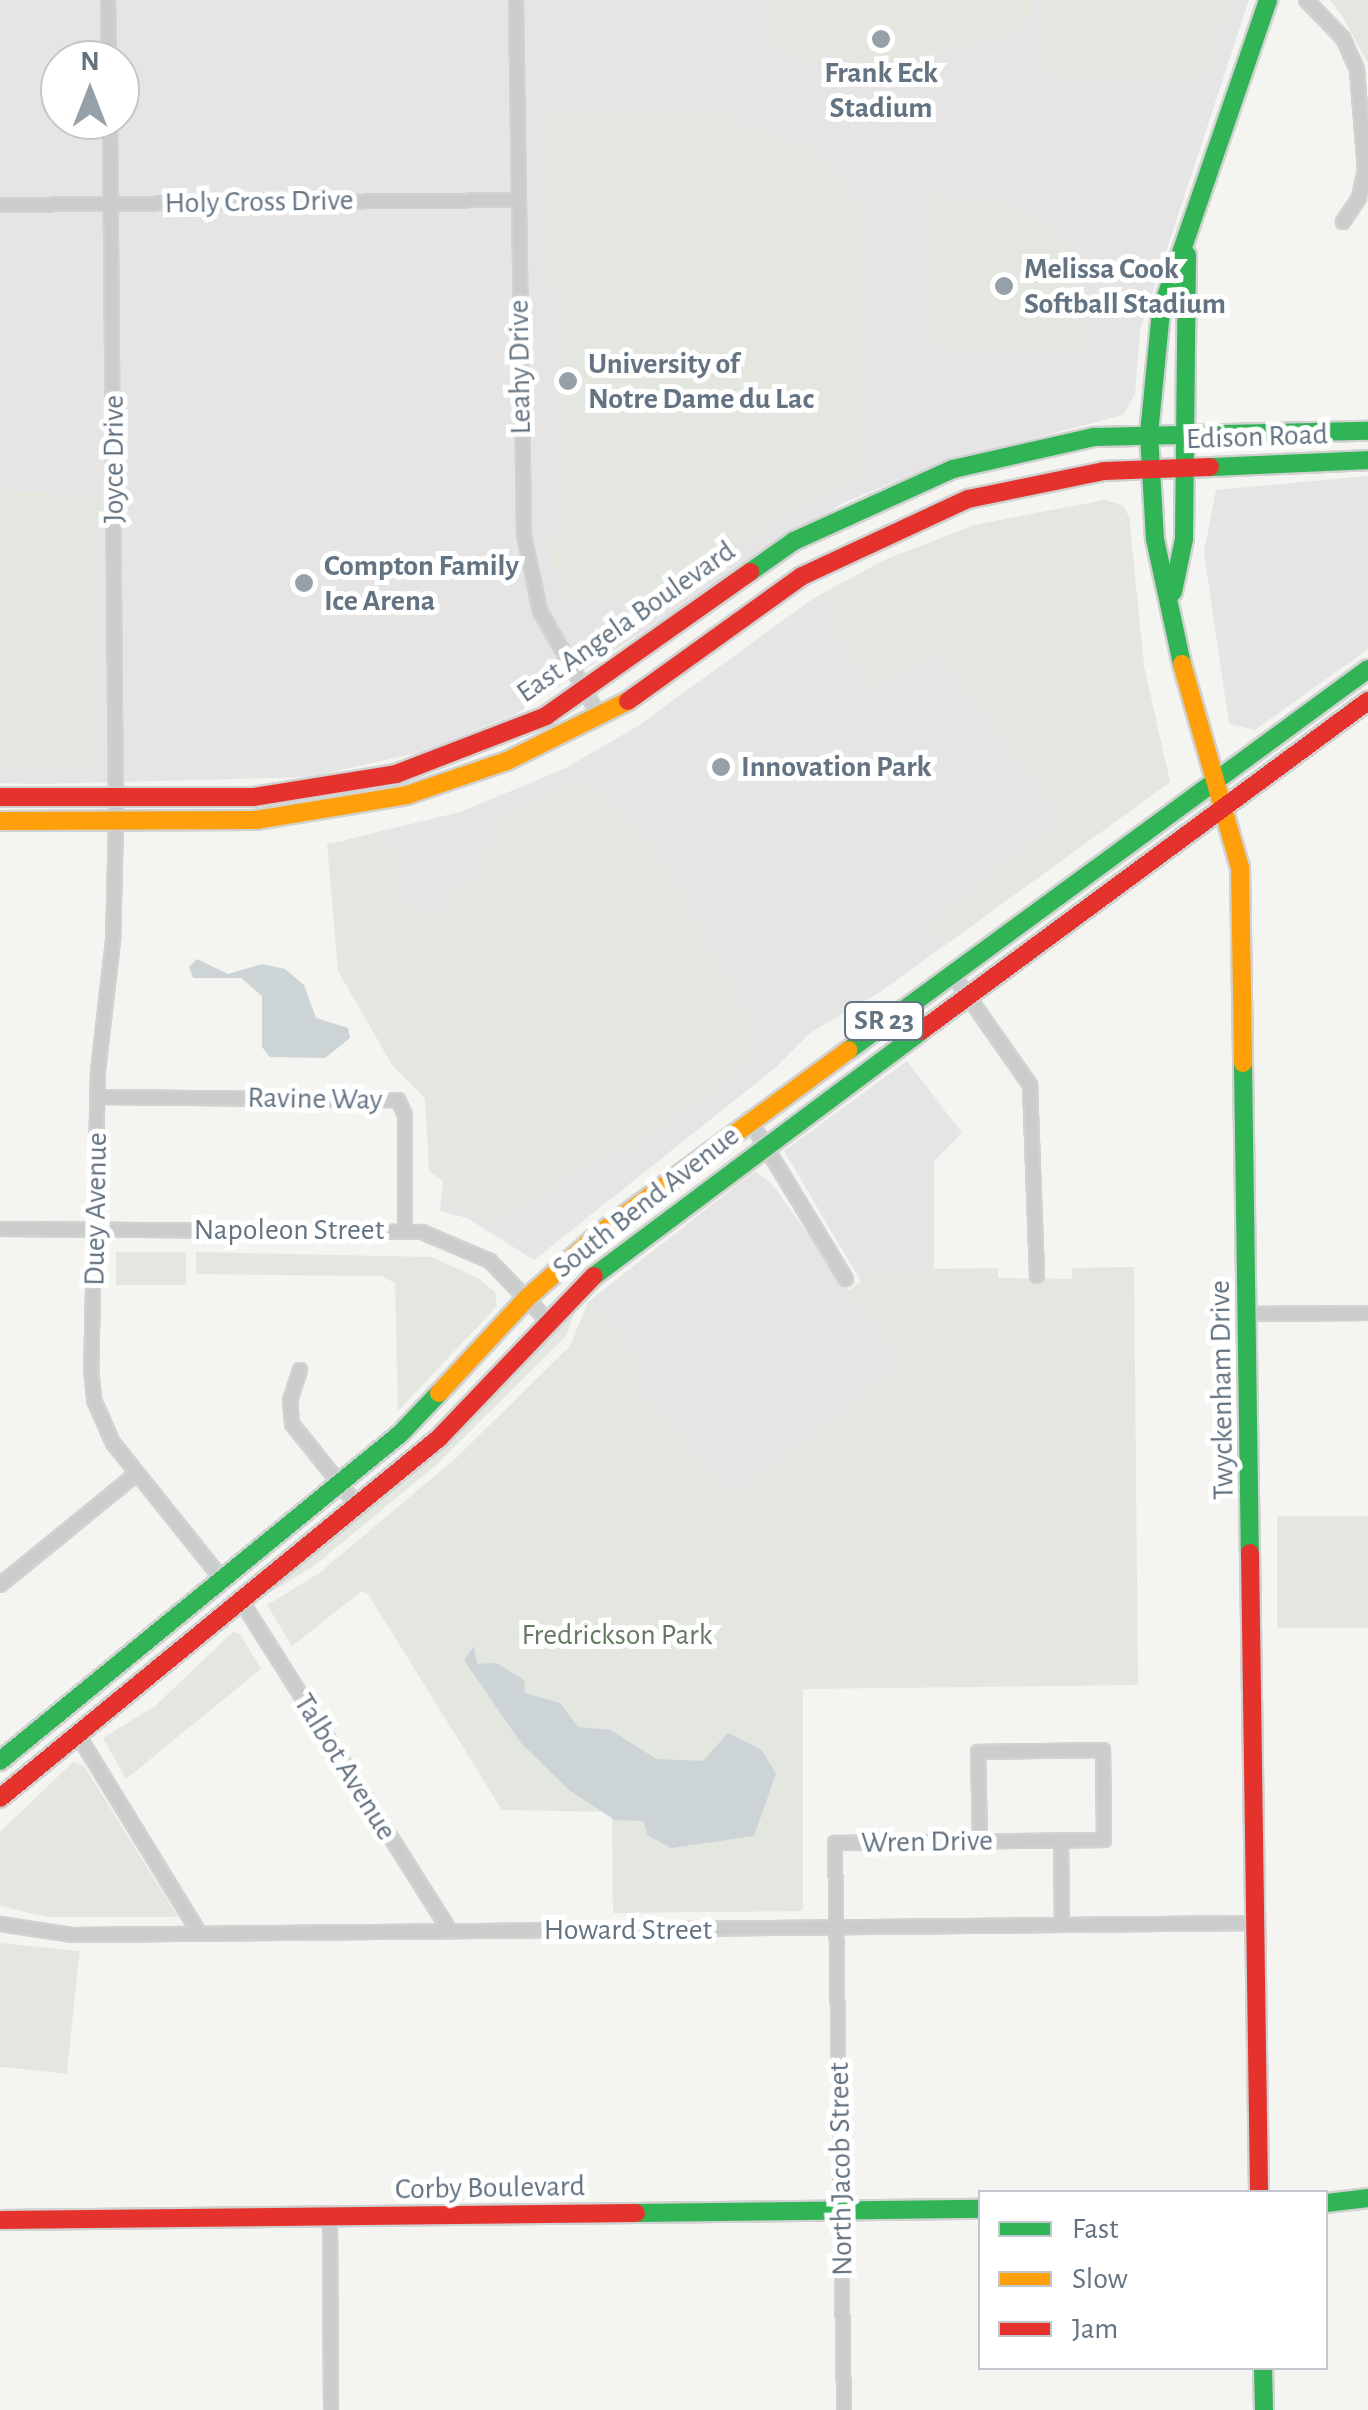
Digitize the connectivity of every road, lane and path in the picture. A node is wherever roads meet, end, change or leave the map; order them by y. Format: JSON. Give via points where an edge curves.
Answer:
{"nodes":[{"id":1,"x":108,"y":0,"type":"edge"},
{"id":2,"x":516,"y":0,"type":"edge"},
{"id":3,"x":1268,"y":0,"type":"edge"},
{"id":4,"x":1306,"y":0,"type":"edge"},
{"id":5,"x":109,"y":40,"type":"edge"},
{"id":6,"x":110,"y":140,"type":"edge"},
{"id":7,"x":518,"y":200,"type":"junction"},
{"id":8,"x":112,"y":204,"type":"junction"},
{"id":9,"x":0,"y":205,"type":"edge"},
{"id":10,"x":1343,"y":222,"type":"dead end"},
{"id":11,"x":1187,"y":249,"type":"junction"},
{"id":12,"x":1368,"y":431,"type":"edge"},
{"id":13,"x":1149,"y":434,"type":"junction"},
{"id":14,"x":1184,"y":434,"type":"junction"},
{"id":15,"x":1368,"y":460,"type":"edge"},
{"id":16,"x":1184,"y":467,"type":"junction"},
{"id":17,"x":1149,"y":469,"type":"junction"},
{"id":18,"x":1172,"y":596,"type":"junction"},
{"id":19,"x":1368,"y":669,"type":"edge"},
{"id":20,"x":584,"y":692,"type":"junction"},
{"id":21,"x":1368,"y":701,"type":"edge"},
{"id":22,"x":600,"y":716,"type":"junction"},
{"id":23,"x":1216,"y":778,"type":"junction"},
{"id":24,"x":0,"y":797,"type":"edge"},
{"id":25,"x":116,"y":798,"type":"junction"},
{"id":26,"x":1225,"y":806,"type":"junction"},
{"id":27,"x":0,"y":821,"type":"edge"},
{"id":28,"x":116,"y":822,"type":"junction"},
{"id":29,"x":951,"y":972,"type":"junction"},
{"id":30,"x":969,"y":993,"type":"junction"},
{"id":31,"x":98,"y":1096,"type":"junction"},
{"id":32,"x":749,"y":1119,"type":"junction"},
{"id":33,"x":764,"y":1144,"type":"junction"},
{"id":34,"x":0,"y":1229,"type":"edge"},
{"id":35,"x":97,"y":1230,"type":"junction"},
{"id":36,"x":405,"y":1231,"type":"junction"},
{"id":37,"x":1037,"y":1276,"type":"dead end"},
{"id":38,"x":846,"y":1279,"type":"dead end"},
{"id":39,"x":526,"y":1299,"type":"junction"},
{"id":40,"x":1368,"y":1312,"type":"edge"},
{"id":41,"x":1248,"y":1314,"type":"junction"},
{"id":42,"x":546,"y":1320,"type":"junction"},
{"id":43,"x":300,"y":1370,"type":"dead end"},
{"id":44,"x":136,"y":1475,"type":"junction"},
{"id":45,"x":339,"y":1484,"type":"junction"},
{"id":46,"x":358,"y":1506,"type":"junction"},
{"id":47,"x":222,"y":1579,"type":"junction"},
{"id":48,"x":0,"y":1585,"type":"edge"},
{"id":49,"x":242,"y":1602,"type":"junction"},
{"id":50,"x":78,"y":1735,"type":"junction"},
{"id":51,"x":0,"y":1761,"type":"edge"},
{"id":52,"x":0,"y":1798,"type":"edge"},
{"id":53,"x":1061,"y":1840,"type":"junction"},
{"id":54,"x":980,"y":1841,"type":"junction"},
{"id":55,"x":1256,"y":1923,"type":"junction"},
{"id":56,"x":0,"y":1924,"type":"edge"},
{"id":57,"x":1062,"y":1925,"type":"junction"},
{"id":58,"x":836,"y":1927,"type":"junction"},
{"id":59,"x":449,"y":1930,"type":"junction"},
{"id":60,"x":200,"y":1934,"type":"junction"},
{"id":61,"x":1259,"y":2190,"type":"edge"},
{"id":62,"x":1368,"y":2198,"type":"edge"},
{"id":63,"x":1328,"y":2203,"type":"edge"},
{"id":64,"x":978,"y":2209,"type":"edge"},
{"id":65,"x":842,"y":2211,"type":"junction"},
{"id":66,"x":330,"y":2218,"type":"junction"},
{"id":67,"x":0,"y":2220,"type":"edge"},
{"id":68,"x":1263,"y":2370,"type":"edge"},
{"id":69,"x":331,"y":2410,"type":"edge"},
{"id":70,"x":844,"y":2410,"type":"edge"},
{"id":71,"x":1264,"y":2410,"type":"edge"}],
"edges":[{"from":1,"to":5,"type":"street"},
{"from":2,"to":7,"type":"street","name":"Leahy Drive"},
{"from":3,"to":11,"type":"main road","name":"Twyckenham Drive"},
{"from":4,"to":10,"type":"street","via":[[1342,38],[1357,70],[1364,169],[1359,198]]},
{"from":6,"to":8,"type":"street","name":"Joyce Drive"},
{"from":7,"to":8,"type":"street","name":"Holy Cross Drive"},
{"from":7,"to":20,"type":"street","name":"Leahy Drive","via":[[529,575],[552,639]]},
{"from":8,"to":9,"type":"street","name":"Holy Cross Drive"},
{"from":8,"to":25,"type":"street","name":"Joyce Drive"},
{"from":11,"to":13,"type":"main road","name":"Twyckenham Drive","via":[[1161,312]]},
{"from":11,"to":14,"type":"main road","name":"Twyckenham Drive"},
{"from":12,"to":14,"type":"main road","name":"Edison Road"},
{"from":13,"to":14,"type":"main road","name":"Edison Road"},
{"from":13,"to":17,"type":"main road","name":"Twyckenham Drive"},
{"from":13,"to":20,"type":"main road","name":"East Angela Boulevard","via":[[1080,439],[983,460],[852,510],[716,593]]},
{"from":14,"to":16,"type":"main road","name":"Twyckenham Drive"},
{"from":15,"to":16,"type":"main road","name":"Edison Road"},
{"from":16,"to":17,"type":"main road","name":"Edison Road"},
{"from":16,"to":18,"type":"main road","name":"Twyckenham Drive","via":[[1184,539]]},
{"from":17,"to":18,"type":"main road","name":"Twyckenham Drive","via":[[1155,539]]},
{"from":17,"to":22,"type":"main road","name":"East Angela Boulevard","via":[[1020,485],[885,532],[789,584],[653,686]]},
{"from":18,"to":23,"type":"main road","name":"Twyckenham Drive","via":[[1187,684]]},
{"from":19,"to":23,"type":"main road","name":"South Bend Avenue","number":"SR 23"},
{"from":20,"to":22,"type":"street","name":"Leahy Drive"},
{"from":20,"to":25,"type":"main road","name":"East Angela Boulevard","via":[[491,742],[383,777],[254,797]]},
{"from":21,"to":26,"type":"main road","name":"South Bend Avenue","number":"SR 23"},
{"from":22,"to":28,"type":"main road","name":"East Angela Boulevard","via":[[482,771],[369,804],[256,820]]},
{"from":23,"to":26,"type":"main road","name":"Twyckenham Drive"},
{"from":23,"to":29,"type":"main road","name":"South Bend Avenue","number":"SR 23"},
{"from":24,"to":25,"type":"main road","name":"East Angela Boulevard"},
{"from":25,"to":28,"type":"street","name":"Duey Avenue"},
{"from":26,"to":30,"type":"main road","name":"South Bend Avenue","number":"SR 23"},
{"from":26,"to":41,"type":"main road","name":"Twyckenham Drive","via":[[1243,916]]},
{"from":27,"to":28,"type":"main road","name":"East Angela Boulevard"},
{"from":28,"to":31,"type":"street","name":"Duey Avenue"},
{"from":29,"to":30,"type":"street"},
{"from":29,"to":32,"type":"main road","name":"South Bend Avenue","number":"SR 23"},
{"from":30,"to":33,"type":"main road","name":"South Bend Avenue","number":"SR 23"},
{"from":30,"to":37,"type":"street","via":[[1022,1069],[1034,1099]]},
{"from":31,"to":35,"type":"street","name":"Duey Avenue"},
{"from":31,"to":36,"type":"street","name":"Ravine Way","via":[[398,1100],[405,1109]]},
{"from":32,"to":33,"type":"street"},
{"from":32,"to":39,"type":"main road","name":"South Bend Avenue","number":"SR 23"},
{"from":33,"to":38,"type":"street"},
{"from":33,"to":42,"type":"main road","name":"South Bend Avenue","number":"SR 23","via":[[618,1254]]},
{"from":34,"to":35,"type":"street","name":"Napoleon Street"},
{"from":35,"to":36,"type":"street","name":"Napoleon Street"},
{"from":35,"to":44,"type":"street","name":"Duey Avenue","via":[[94,1400]]},
{"from":36,"to":39,"type":"street","name":"Napoleon Street","via":[[473,1250]]},
{"from":39,"to":42,"type":"street","name":"Napoleon Street"},
{"from":39,"to":45,"type":"main road","name":"South Bend Avenue","number":"SR 23","via":[[426,1409]]},
{"from":40,"to":41,"type":"street"},
{"from":41,"to":55,"type":"main road","name":"Twyckenham Drive"},
{"from":42,"to":46,"type":"main road","name":"South Bend Avenue","number":"SR 23","via":[[439,1438]]},
{"from":43,"to":45,"type":"street","via":[[290,1400],[292,1424]]},
{"from":44,"to":47,"type":"street","name":"Duey Avenue"},
{"from":44,"to":48,"type":"street"},
{"from":45,"to":46,"type":"street"},
{"from":45,"to":47,"type":"main road","name":"South Bend Avenue","number":"SR 23"},
{"from":46,"to":49,"type":"main road","name":"South Bend Avenue","number":"SR 23"},
{"from":47,"to":51,"type":"main road","name":"South Bend Avenue","number":"SR 23"},
{"from":49,"to":50,"type":"main road","name":"South Bend Avenue","number":"SR 23"},
{"from":49,"to":59,"type":"street","name":"Talbot Avenue"},
{"from":50,"to":52,"type":"main road","name":"South Bend Avenue","number":"SR 23"},
{"from":50,"to":60,"type":"street"},
{"from":53,"to":54,"type":"street","name":"Wren Drive"},
{"from":53,"to":54,"type":"street","name":"Wren Drive","via":[[1104,1840],[1102,1750],[978,1752]]},
{"from":53,"to":57,"type":"street"},
{"from":54,"to":58,"type":"street","name":"Wren Drive","via":[[835,1843]]},
{"from":55,"to":57,"type":"street","name":"Howard Street"},
{"from":55,"to":61,"type":"main road","name":"Twyckenham Drive"},
{"from":56,"to":60,"type":"street","name":"Howard Street","via":[[48,1934]]},
{"from":57,"to":58,"type":"street","name":"Howard Street"},
{"from":58,"to":59,"type":"street","name":"Howard Street"},
{"from":58,"to":65,"type":"street","name":"North Jacob Street"},
{"from":59,"to":60,"type":"street","name":"Howard Street"},
{"from":62,"to":63,"type":"main road"},
{"from":64,"to":65,"type":"main road","name":"Corby Boulevard"},
{"from":65,"to":66,"type":"main road","name":"Corby Boulevard"},
{"from":65,"to":70,"type":"street","name":"North Jacob Street"},
{"from":66,"to":67,"type":"main road","name":"Corby Boulevard"},
{"from":66,"to":69,"type":"street"},
{"from":68,"to":71,"type":"main road"}]}
